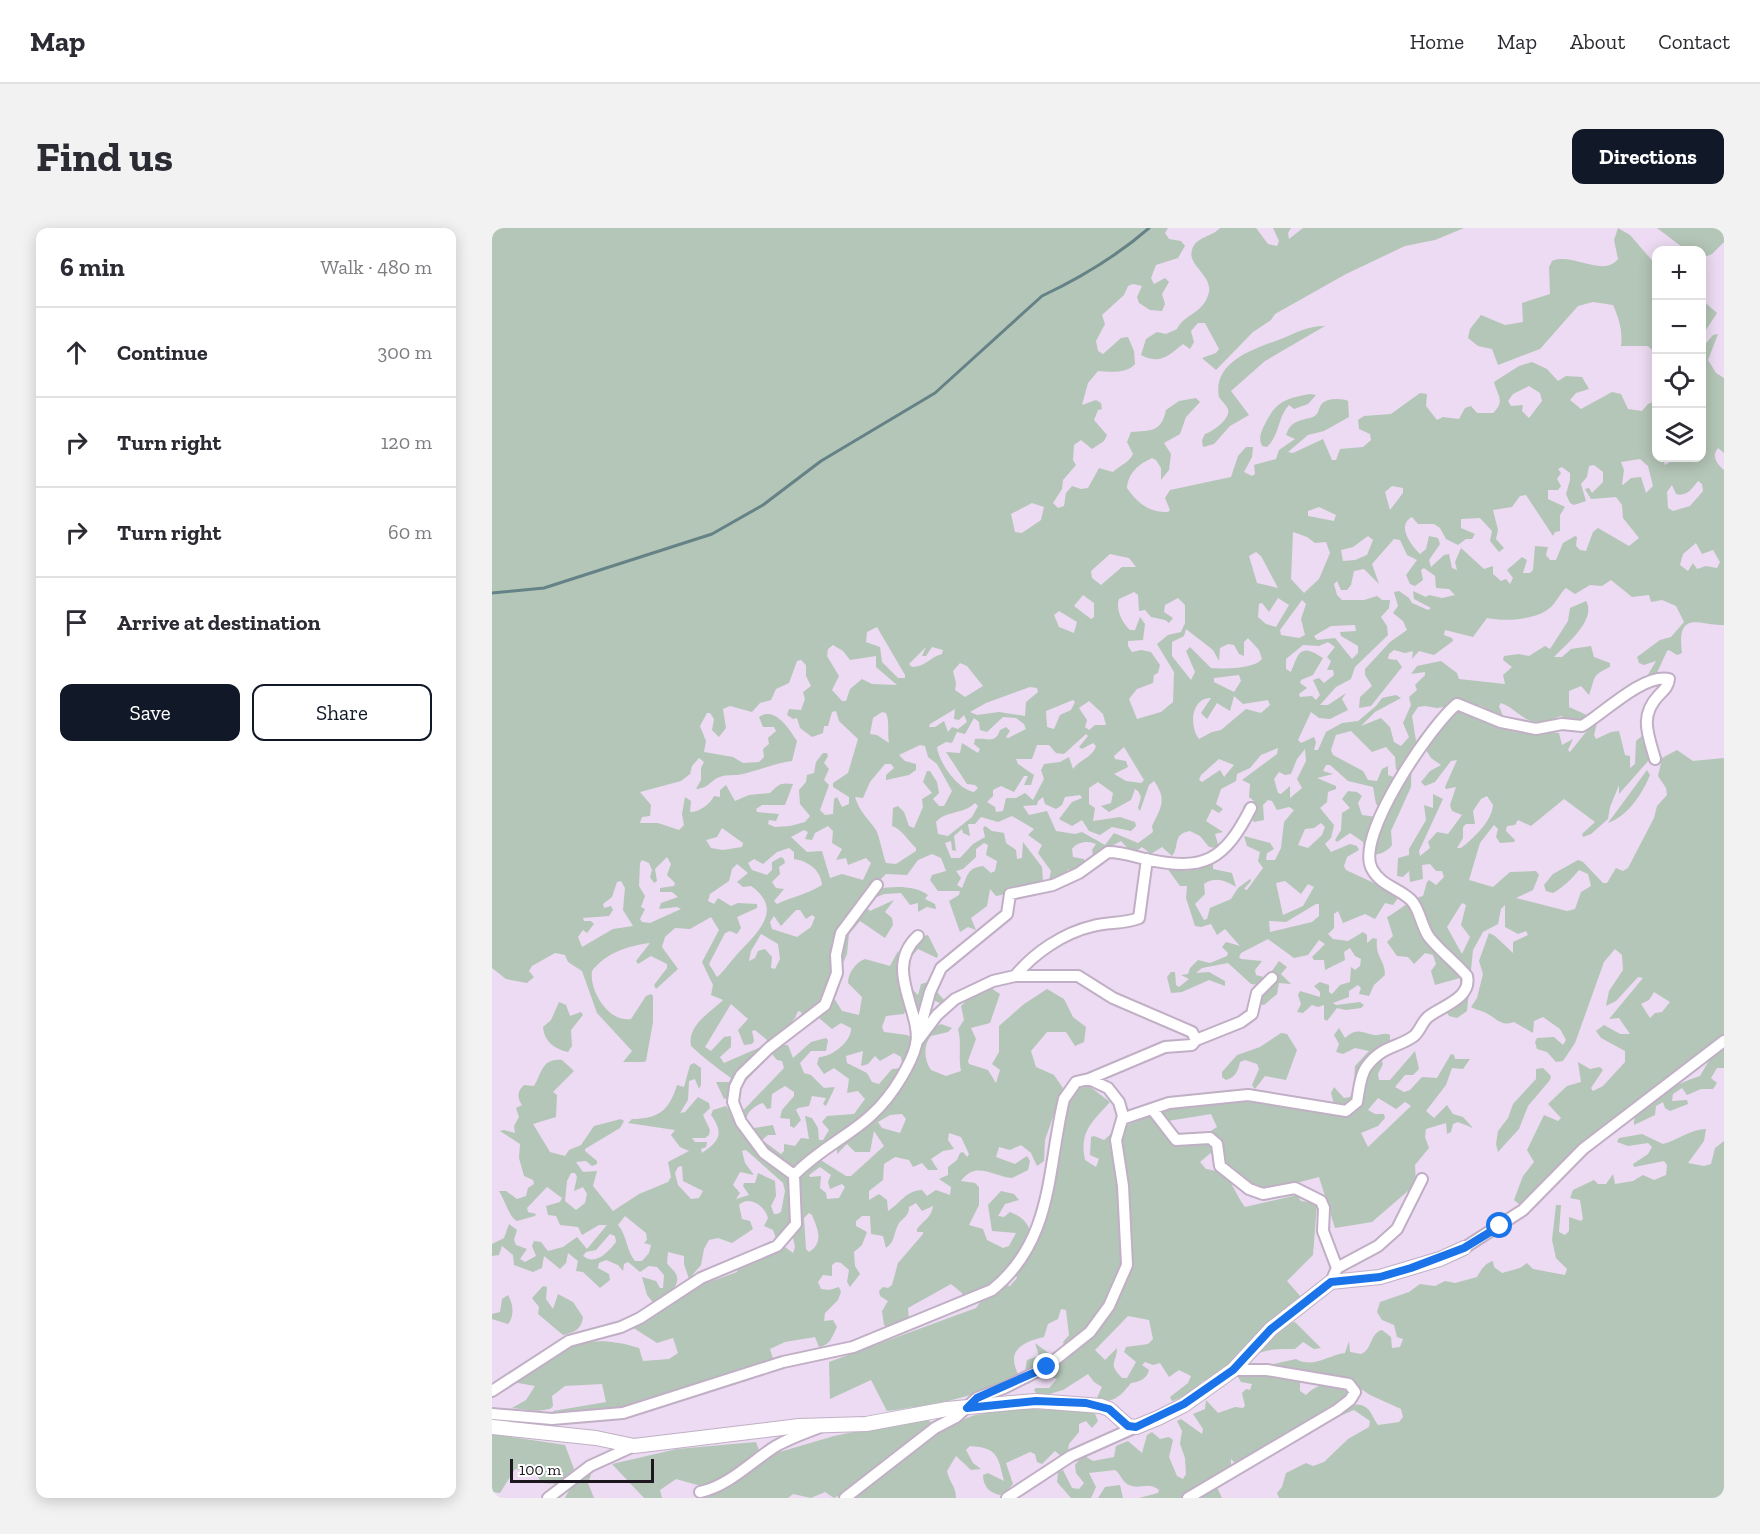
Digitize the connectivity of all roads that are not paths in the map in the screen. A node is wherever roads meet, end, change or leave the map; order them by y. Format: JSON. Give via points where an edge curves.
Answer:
{"nodes":[{"id":1,"x":1655,"y":759,"type":"dead end"},
{"id":2,"x":1251,"y":808,"type":"dead end"},
{"id":3,"x":1148,"y":859,"type":"junction"},
{"id":4,"x":877,"y":885,"type":"dead end"},
{"id":5,"x":918,"y":936,"type":"dead end"},
{"id":6,"x":1015,"y":976,"type":"junction"},
{"id":7,"x":1272,"y":978,"type":"dead end"},
{"id":8,"x":1196,"y":1040,"type":"junction"},
{"id":9,"x":1724,"y":1041,"type":"edge"},
{"id":10,"x":916,"y":1043,"type":"junction"},
{"id":11,"x":1089,"y":1079,"type":"junction"},
{"id":12,"x":1152,"y":1109,"type":"junction"},
{"id":13,"x":1122,"y":1119,"type":"junction"},
{"id":14,"x":794,"y":1175,"type":"junction"},
{"id":15,"x":1422,"y":1179,"type":"dead end"},
{"id":16,"x":1464,"y":1248,"type":"joint"},
{"id":17,"x":1337,"y":1268,"type":"junction"},
{"id":18,"x":1331,"y":1282,"type":"junction"},
{"id":19,"x":1233,"y":1370,"type":"junction"},
{"id":20,"x":492,"y":1390,"type":"edge"},
{"id":21,"x":967,"y":1408,"type":"junction"},
{"id":22,"x":492,"y":1414,"type":"edge"},
{"id":23,"x":823,"y":1426,"type":"junction"},
{"id":24,"x":492,"y":1427,"type":"edge"},
{"id":25,"x":1136,"y":1427,"type":"junction"},
{"id":26,"x":634,"y":1446,"type":"junction"},
{"id":27,"x":700,"y":1492,"type":"dead end"},
{"id":28,"x":548,"y":1498,"type":"edge"},
{"id":29,"x":845,"y":1498,"type":"edge"},
{"id":30,"x":1007,"y":1498,"type":"edge"},
{"id":31,"x":1188,"y":1498,"type":"edge"}],
"edges":[{"from":1,"to":12,"type":"street","via":[[1646,715],[1649,706],[1669,685],[1669,679],[1661,677],[1634,689],[1582,726],[1562,724],[1536,729],[1501,722],[1457,704],[1408,761],[1380,818],[1369,856],[1371,868],[1386,886],[1411,900],[1427,935],[1467,976],[1465,993],[1425,1019],[1413,1037],[1387,1047],[1375,1057],[1365,1069],[1357,1102],[1346,1111],[1248,1095],[1190,1099]]},
{"from":2,"to":3,"type":"street","via":[[1230,845],[1212,860],[1190,863]]},
{"from":3,"to":6,"type":"street","via":[[1139,918],[1093,926],[1054,943],[1028,961]]},
{"from":3,"to":10,"type":"street","via":[[1108,852],[1079,873],[1053,885],[1010,894],[1007,914],[941,968]]},
{"from":4,"to":14,"type":"street","via":[[841,933],[837,973],[825,1005],[770,1048],[741,1075],[735,1087],[733,1102],[741,1122],[764,1152]]},
{"from":5,"to":10,"type":"street","via":[[911,942],[904,963],[903,981]]},
{"from":6,"to":8,"type":"street","via":[[1078,976],[1113,998],[1192,1032]]},
{"from":6,"to":10,"type":"street","via":[[993,981],[955,999]]},
{"from":7,"to":8,"type":"street","via":[[1257,993],[1252,1014]]},
{"from":8,"to":11,"type":"street","via":[[1192,1045],[1165,1047]]},
{"from":9,"to":16,"type":"street","via":[[1583,1149],[1523,1210]]},
{"from":10,"to":14,"type":"street","via":[[888,1100],[873,1117]]},
{"from":11,"to":13,"type":"street","via":[[1108,1088],[1119,1102]]},
{"from":11,"to":22,"type":"street","via":[[1076,1083],[1064,1099],[1041,1223],[1030,1247],[1008,1278],[992,1290],[869,1341],[783,1362],[623,1413],[552,1419]]},
{"from":12,"to":13,"type":"street"},
{"from":12,"to":17,"type":"street","via":[[1176,1140],[1210,1138],[1217,1144],[1220,1166],[1249,1189],[1263,1194],[1295,1188],[1321,1201],[1323,1231]]},
{"from":13,"to":21,"type":"street","via":[[1116,1140],[1127,1265],[1108,1306],[1090,1332],[1047,1367],[977,1398]]},
{"from":14,"to":20,"type":"street","via":[[796,1224],[777,1246],[701,1278],[621,1327],[569,1341]]},
{"from":15,"to":17,"type":"street","via":[[1397,1229],[1378,1246]]},
{"from":16,"to":18,"type":"street","via":[[1380,1277]]},
{"from":17,"to":18,"type":"street"},
{"from":18,"to":19,"type":"street","via":[[1271,1329]]},
{"from":19,"to":25,"type":"street","via":[[1184,1404]]},
{"from":19,"to":31,"type":"street","via":[[1267,1370],[1349,1384],[1355,1392],[1328,1415]]},
{"from":21,"to":23,"type":"street","via":[[947,1408],[866,1424]]},
{"from":21,"to":25,"type":"street","via":[[1036,1401],[1086,1403],[1109,1409],[1128,1426]]},
{"from":21,"to":29,"type":"street"},
{"from":23,"to":26,"type":"street"},
{"from":23,"to":27,"type":"street","via":[[779,1444],[727,1481]]},
{"from":24,"to":26,"type":"street"},
{"from":25,"to":30,"type":"street","via":[[1071,1456]]},
{"from":26,"to":28,"type":"street","via":[[590,1466]]}]}
